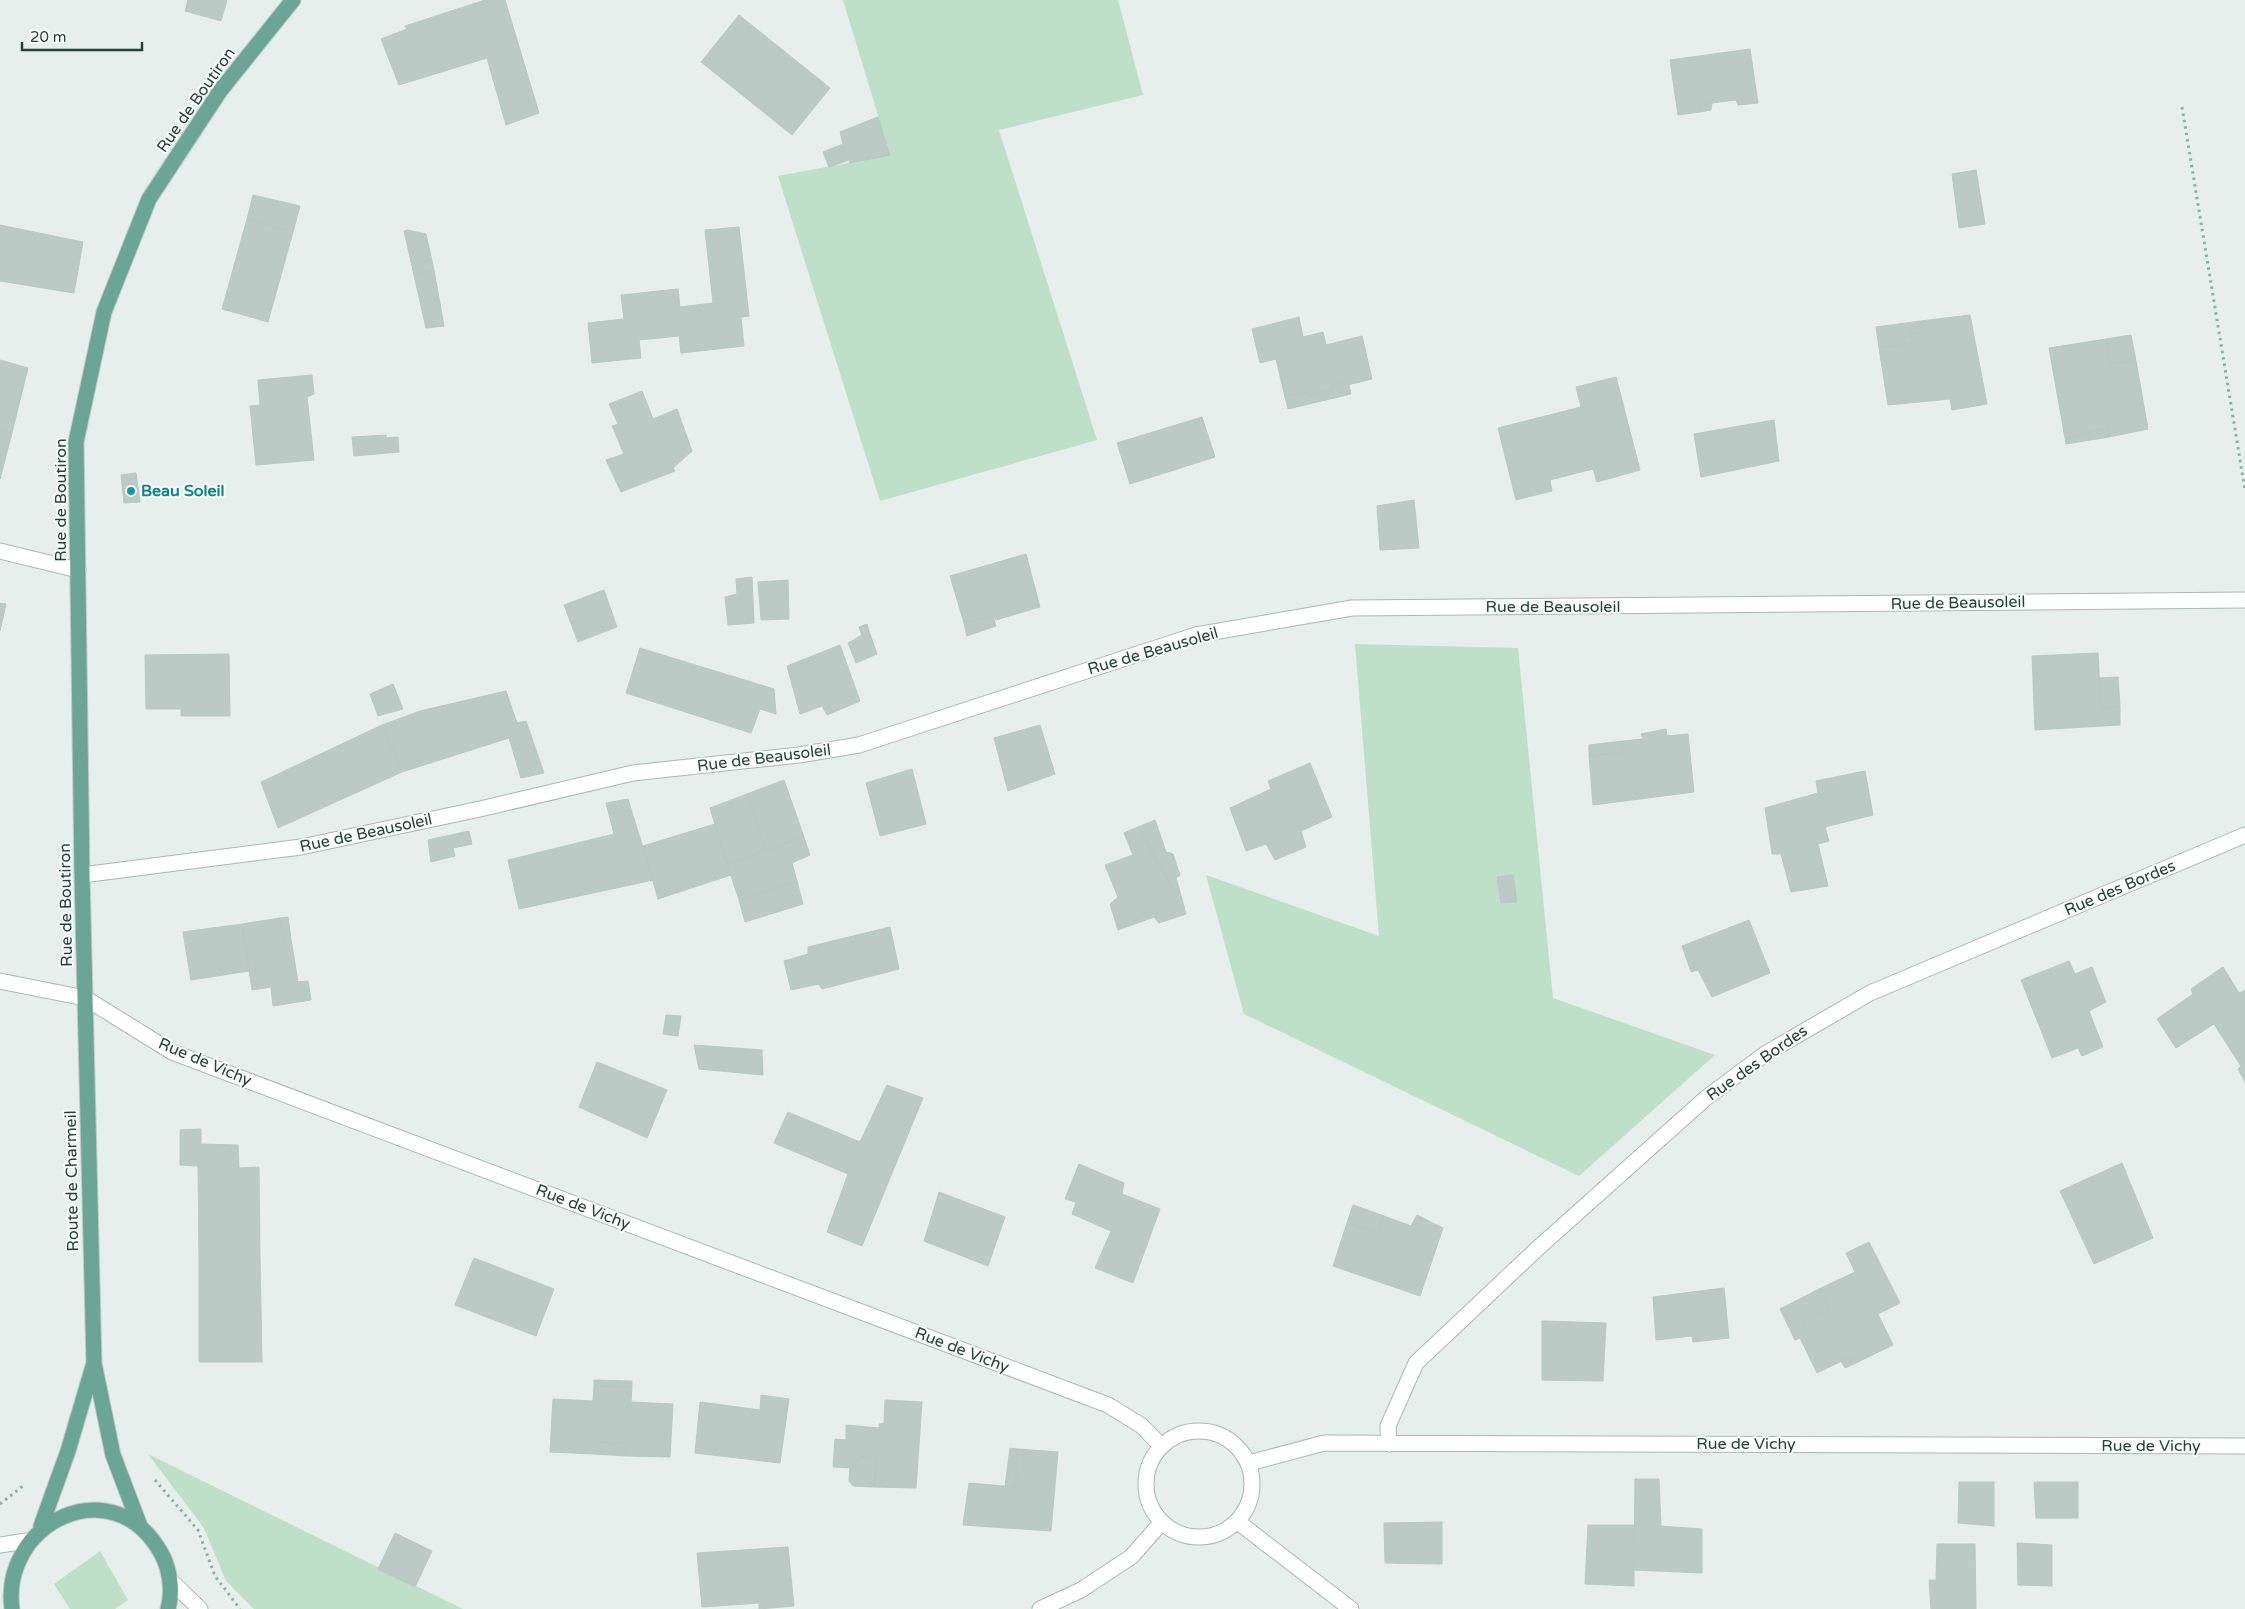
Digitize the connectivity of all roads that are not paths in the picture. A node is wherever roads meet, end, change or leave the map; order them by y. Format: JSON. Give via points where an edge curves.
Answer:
{"nodes":[{"id":1,"x":293,"y":0,"type":"edge"},
{"id":2,"x":0,"y":551,"type":"edge"},
{"id":3,"x":78,"y":570,"type":"junction"},
{"id":4,"x":2245,"y":600,"type":"edge"},
{"id":5,"x":2245,"y":835,"type":"edge"},
{"id":6,"x":82,"y":875,"type":"junction"},
{"id":7,"x":0,"y":981,"type":"edge"},
{"id":8,"x":85,"y":998,"type":"junction"},
{"id":9,"x":94,"y":1363,"type":"junction"},
{"id":10,"x":1389,"y":1444,"type":"junction"},
{"id":11,"x":1161,"y":1446,"type":"junction"},
{"id":12,"x":2245,"y":1446,"type":"edge"},
{"id":13,"x":1249,"y":1463,"type":"junction"},
{"id":14,"x":1162,"y":1522,"type":"junction"},
{"id":15,"x":1238,"y":1522,"type":"junction"},
{"id":16,"x":41,"y":1526,"type":"junction"},
{"id":17,"x":140,"y":1526,"type":"junction"},
{"id":18,"x":26,"y":1541,"type":"junction"},
{"id":19,"x":0,"y":1545,"type":"edge"},
{"id":20,"x":170,"y":1580,"type":"junction"},
{"id":21,"x":12,"y":1609,"type":"edge"},
{"id":22,"x":168,"y":1609,"type":"edge"},
{"id":23,"x":200,"y":1609,"type":"edge"},
{"id":24,"x":1040,"y":1609,"type":"edge"},
{"id":25,"x":1351,"y":1609,"type":"edge"}],
"edges":[{"from":1,"to":3,"type":"main road","name":"Rue de Boutiron","via":[[220,91],[149,199],[104,312],[76,442]]},
{"from":2,"to":3,"type":"street"},
{"from":3,"to":6,"type":"main road","name":"Rue de Boutiron"},
{"from":4,"to":6,"type":"street","name":"Rue de Beausoleil","via":[[1352,608],[1196,635],[859,745],[799,756],[633,773],[301,847]]},
{"from":5,"to":10,"type":"street","name":"Rue des Bordes","via":[[1870,993],[1765,1054],[1706,1098],[1538,1248],[1416,1363],[1388,1426]]},
{"from":6,"to":8,"type":"main road","name":"Rue de Boutiron"},
{"from":7,"to":8,"type":"street","name":"Rue de Vichy"},
{"from":8,"to":9,"type":"main road","name":"Route de Charmeil"},
{"from":8,"to":11,"type":"street","name":"Rue de Vichy","via":[[172,1052],[1108,1405],[1142,1426]]},
{"from":9,"to":16,"type":"main road","name":"Route de Charmeil"},
{"from":9,"to":17,"type":"main road","name":"Route de Charmeil","via":[[113,1455]]},
{"from":10,"to":12,"type":"street","name":"Rue de Vichy"},
{"from":10,"to":13,"type":"street","name":"Rue de Vichy","via":[[1324,1443]]},
{"from":11,"to":13,"type":"street","via":[[1178,1434],[1198,1430],[1220,1434],[1238,1445]]},
{"from":11,"to":14,"type":"street","via":[[1150,1464],[1145,1485],[1150,1505]]},
{"from":13,"to":15,"type":"street","via":[[1254,1483],[1249,1504]]},
{"from":14,"to":15,"type":"street","via":[[1179,1534],[1200,1538],[1221,1534]]},
{"from":14,"to":24,"type":"street","via":[[1131,1557],[1081,1590]]},
{"from":15,"to":25,"type":"street"},
{"from":16,"to":17,"type":"main road","via":[[80,1510],[101,1510]]},
{"from":16,"to":18,"type":"main road"},
{"from":17,"to":20,"type":"main road","via":[[155,1541],[165,1560]]},
{"from":18,"to":19,"type":"street"},
{"from":18,"to":21,"type":"main road","via":[[10,1580]]},
{"from":20,"to":22,"type":"main road"},
{"from":20,"to":23,"type":"street"}]}
